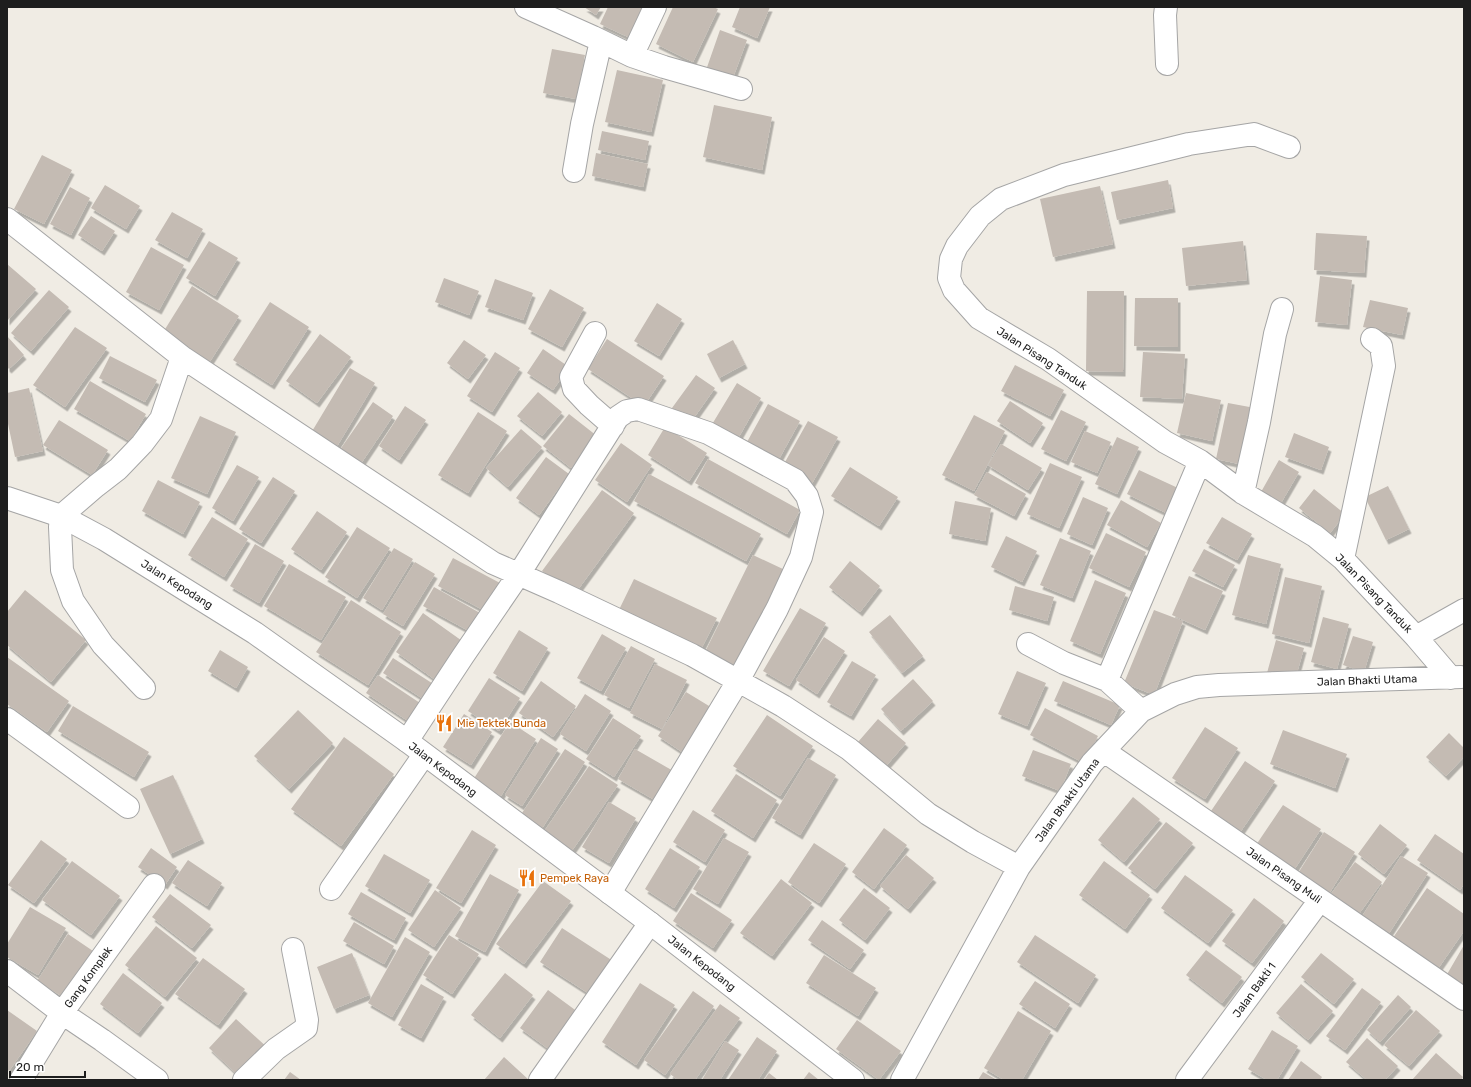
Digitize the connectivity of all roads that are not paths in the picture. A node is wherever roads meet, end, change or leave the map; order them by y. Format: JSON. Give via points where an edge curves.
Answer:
{"nodes":[{"id":1,"x":526,"y":7,"type":"edge"},
{"id":2,"x":654,"y":7,"type":"edge"},
{"id":3,"x":1166,"y":7,"type":"edge"},
{"id":4,"x":601,"y":41,"type":"junction"},
{"id":5,"x":632,"y":56,"type":"junction"},
{"id":6,"x":1167,"y":64,"type":"dead end"},
{"id":7,"x":740,"y":89,"type":"dead end"},
{"id":8,"x":1289,"y":147,"type":"dead end"},
{"id":9,"x":574,"y":171,"type":"dead end"},
{"id":10,"x":7,"y":219,"type":"edge"},
{"id":11,"x":1282,"y":309,"type":"dead end"},
{"id":12,"x":595,"y":333,"type":"dead end"},
{"id":13,"x":1372,"y":339,"type":"dead end"},
{"id":14,"x":182,"y":357,"type":"junction"},
{"id":15,"x":613,"y":426,"type":"junction"},
{"id":16,"x":1200,"y":461,"type":"junction"},
{"id":17,"x":1243,"y":493,"type":"junction"},
{"id":18,"x":7,"y":498,"type":"edge"},
{"id":19,"x":61,"y":516,"type":"junction"},
{"id":20,"x":1343,"y":560,"type":"junction"},
{"id":21,"x":519,"y":574,"type":"junction"},
{"id":22,"x":1464,"y":610,"type":"edge"},
{"id":23,"x":1416,"y":637,"type":"junction"},
{"id":24,"x":1028,"y":644,"type":"dead end"},
{"id":25,"x":1458,"y":677,"type":"edge"},
{"id":26,"x":1107,"y":680,"type":"junction"},
{"id":27,"x":738,"y":681,"type":"junction"},
{"id":28,"x":144,"y":688,"type":"dead end"},
{"id":29,"x":1141,"y":711,"type":"junction"},
{"id":30,"x":7,"y":719,"type":"edge"},
{"id":31,"x":407,"y":741,"type":"junction"},
{"id":32,"x":1104,"y":751,"type":"junction"},
{"id":33,"x":424,"y":755,"type":"junction"},
{"id":34,"x":128,"y":807,"type":"dead end"},
{"id":35,"x":1019,"y":867,"type":"junction"},
{"id":36,"x":154,"y":885,"type":"dead end"},
{"id":37,"x":331,"y":889,"type":"dead end"},
{"id":38,"x":610,"y":893,"type":"junction"},
{"id":39,"x":1320,"y":900,"type":"junction"},
{"id":40,"x":650,"y":923,"type":"junction"},
{"id":41,"x":294,"y":949,"type":"dead end"},
{"id":42,"x":7,"y":971,"type":"edge"},
{"id":43,"x":1464,"y":999,"type":"edge"},
{"id":44,"x":62,"y":1013,"type":"junction"},
{"id":45,"x":21,"y":1080,"type":"edge"},
{"id":46,"x":157,"y":1080,"type":"edge"},
{"id":47,"x":244,"y":1080,"type":"edge"},
{"id":48,"x":540,"y":1080,"type":"edge"},
{"id":49,"x":853,"y":1080,"type":"edge"},
{"id":50,"x":902,"y":1080,"type":"edge"},
{"id":51,"x":1187,"y":1080,"type":"edge"}],
"edges":[{"from":1,"to":4,"type":"street"},
{"from":2,"to":5,"type":"street"},
{"from":3,"to":6,"type":"street"},
{"from":4,"to":5,"type":"street"},
{"from":4,"to":9,"type":"street"},
{"from":5,"to":7,"type":"street"},
{"from":8,"to":16,"type":"street","name":"Jalan Pisang Tanduk","via":[[1254,134],[1189,144],[1064,175],[1001,199],[980,216],[957,246],[951,259],[949,278],[954,290],[979,318],[1048,359],[1165,442]]},
{"from":10,"to":14,"type":"street"},
{"from":11,"to":17,"type":"street"},
{"from":12,"to":15,"type":"street","via":[[571,377],[574,389],[589,406]]},
{"from":13,"to":20,"type":"street","via":[[1381,346],[1384,366]]},
{"from":14,"to":19,"type":"street","via":[[161,419],[142,444],[118,469]]},
{"from":14,"to":21,"type":"street","via":[[493,563]]},
{"from":15,"to":21,"type":"street"},
{"from":15,"to":27,"type":"street","via":[[618,417],[627,411],[638,409],[708,433],[795,480],[806,496],[812,512],[800,557],[777,609]]},
{"from":16,"to":17,"type":"street","name":"Jalan Pisang Tanduk"},
{"from":16,"to":26,"type":"street"},
{"from":17,"to":20,"type":"street","name":"Jalan Pisang Tanduk","via":[[1315,536]]},
{"from":18,"to":19,"type":"street","name":"Jalan Kepodang"},
{"from":19,"to":28,"type":"street","via":[[62,570],[73,601],[103,645]]},
{"from":19,"to":31,"type":"street","name":"Jalan Kepodang","via":[[104,539],[255,633]]},
{"from":20,"to":23,"type":"street","name":"Jalan Pisang Tanduk"},
{"from":21,"to":27,"type":"street","via":[[685,652]]},
{"from":21,"to":31,"type":"street"},
{"from":22,"to":23,"type":"street"},
{"from":23,"to":25,"type":"street","name":"Jalan Pisang Tanduk"},
{"from":24,"to":26,"type":"street","via":[[1064,663]]},
{"from":25,"to":29,"type":"street","name":"Jalan Bhakti Utama","via":[[1197,687],[1175,694]]},
{"from":26,"to":29,"type":"street"},
{"from":27,"to":35,"type":"street","via":[[783,706],[849,749],[928,814]]},
{"from":27,"to":38,"type":"street"},
{"from":29,"to":32,"type":"street","name":"Jalan Bhakti Utama"},
{"from":30,"to":34,"type":"street"},
{"from":31,"to":33,"type":"street","name":"Jalan Kepodang"},
{"from":32,"to":35,"type":"street","name":"Jalan Bhakti Utama","via":[[1092,762]]},
{"from":32,"to":39,"type":"street","name":"Jalan Pisang Muli"},
{"from":33,"to":37,"type":"street"},
{"from":33,"to":38,"type":"street","name":"Jalan Kepodang"},
{"from":35,"to":50,"type":"street","name":"Jalan Bhakti Utama"},
{"from":36,"to":44,"type":"street","name":"Gang Komplek"},
{"from":38,"to":40,"type":"street","name":"Jalan Kepodang"},
{"from":39,"to":43,"type":"street","name":"Jalan Pisang Muli"},
{"from":39,"to":51,"type":"street","name":"Jalan Bakti 1"},
{"from":40,"to":48,"type":"street"},
{"from":40,"to":49,"type":"street","name":"Jalan Kepodang"},
{"from":41,"to":47,"type":"street","via":[[307,1020],[306,1028],[276,1049]]},
{"from":42,"to":44,"type":"street"},
{"from":44,"to":45,"type":"street"},
{"from":44,"to":46,"type":"street","name":"Gang Komplek"}]}
